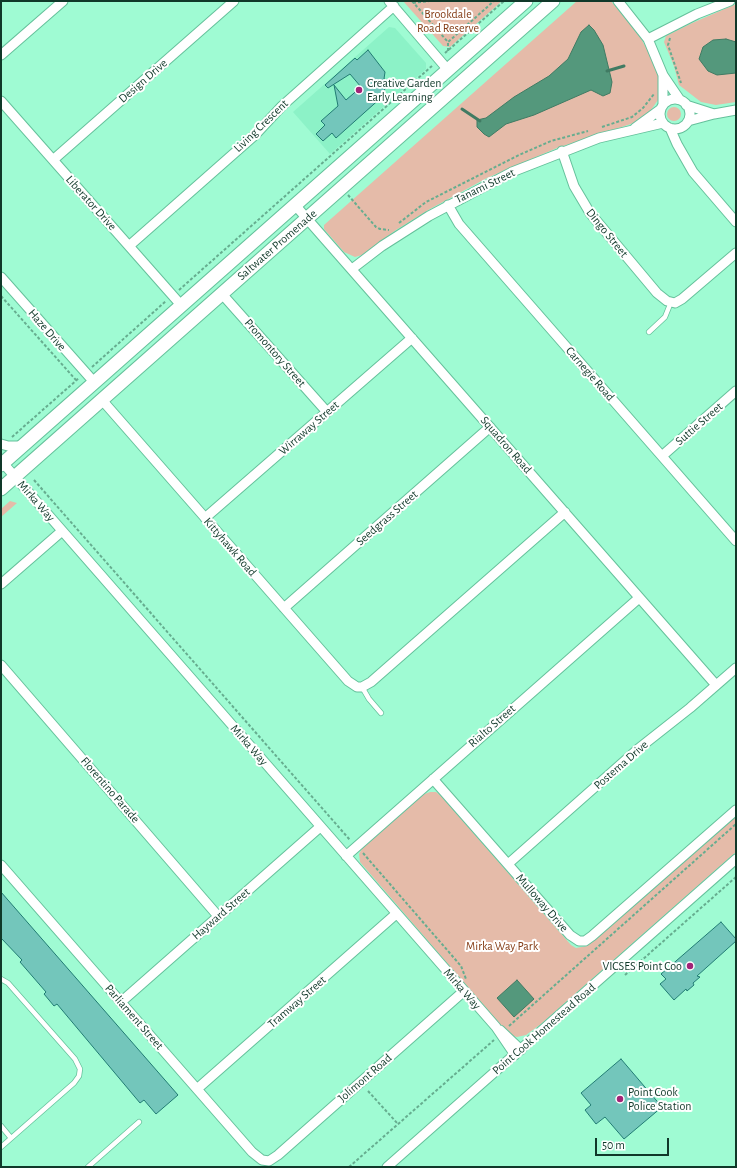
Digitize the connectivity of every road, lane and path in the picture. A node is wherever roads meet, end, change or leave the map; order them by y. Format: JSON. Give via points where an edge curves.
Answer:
{"nodes":[{"id":1,"x":63,"y":1,"type":"edge"},
{"id":2,"x":234,"y":1,"type":"edge"},
{"id":3,"x":429,"y":1,"type":"edge"},
{"id":4,"x":494,"y":1,"type":"edge"},
{"id":5,"x":504,"y":1,"type":"edge"},
{"id":6,"x":526,"y":1,"type":"edge"},
{"id":7,"x":553,"y":1,"type":"edge"},
{"id":8,"x":618,"y":1,"type":"edge"},
{"id":9,"x":730,"y":1,"type":"edge"},
{"id":10,"x":412,"y":2,"type":"edge"},
{"id":11,"x":391,"y":4,"type":"edge"},
{"id":12,"x":671,"y":37,"type":"dead end"},
{"id":13,"x":648,"y":39,"type":"junction"},
{"id":14,"x":448,"y":42,"type":"junction"},
{"id":15,"x":448,"y":51,"type":"junction"},
{"id":16,"x":1,"y":55,"type":"edge"},
{"id":17,"x":439,"y":59,"type":"junction"},
{"id":18,"x":448,"y":70,"type":"junction"},
{"id":19,"x":667,"y":90,"type":"junction"},
{"id":20,"x":450,"y":92,"type":"junction"},
{"id":21,"x":1,"y":101,"type":"edge"},
{"id":22,"x":683,"y":102,"type":"junction"},
{"id":23,"x":662,"y":107,"type":"junction"},
{"id":24,"x":736,"y":110,"type":"edge"},
{"id":25,"x":714,"y":114,"type":"junction"},
{"id":26,"x":685,"y":124,"type":"junction"},
{"id":27,"x":667,"y":126,"type":"junction"},
{"id":28,"x":600,"y":127,"type":"dead end"},
{"id":29,"x":593,"y":130,"type":"dead end"},
{"id":30,"x":632,"y":130,"type":"junction"},
{"id":31,"x":562,"y":151,"type":"junction"},
{"id":32,"x":682,"y":151,"type":"junction"},
{"id":33,"x":53,"y":160,"type":"junction"},
{"id":34,"x":325,"y":169,"type":"junction"},
{"id":35,"x":342,"y":188,"type":"junction"},
{"id":36,"x":294,"y":205,"type":"junction"},
{"id":37,"x":448,"y":205,"type":"junction"},
{"id":38,"x":307,"y":219,"type":"junction"},
{"id":39,"x":736,"y":222,"type":"edge"},
{"id":40,"x":396,"y":225,"type":"dead end"},
{"id":41,"x":392,"y":228,"type":"dead end"},
{"id":42,"x":129,"y":246,"type":"junction"},
{"id":43,"x":736,"y":253,"type":"edge"},
{"id":44,"x":352,"y":269,"type":"junction"},
{"id":45,"x":1,"y":277,"type":"edge"},
{"id":46,"x":222,"y":294,"type":"junction"},
{"id":47,"x":172,"y":295,"type":"junction"},
{"id":48,"x":1,"y":296,"type":"edge"},
{"id":49,"x":671,"y":302,"type":"junction"},
{"id":50,"x":181,"y":305,"type":"junction"},
{"id":51,"x":649,"y":332,"type":"dead end"},
{"id":52,"x":412,"y":338,"type":"junction"},
{"id":53,"x":85,"y":372,"type":"junction"},
{"id":54,"x":76,"y":381,"type":"junction"},
{"id":55,"x":94,"y":382,"type":"junction"},
{"id":56,"x":736,"y":391,"type":"edge"},
{"id":57,"x":102,"y":400,"type":"junction"},
{"id":58,"x":327,"y":412,"type":"junction"},
{"id":59,"x":490,"y":427,"type":"junction"},
{"id":60,"x":11,"y":438,"type":"dead end"},
{"id":61,"x":1,"y":444,"type":"edge"},
{"id":62,"x":22,"y":446,"type":"junction"},
{"id":63,"x":662,"y":456,"type":"junction"},
{"id":64,"x":2,"y":464,"type":"edge"},
{"id":65,"x":14,"y":477,"type":"junction"},
{"id":66,"x":34,"y":480,"type":"dead end"},
{"id":67,"x":1,"y":489,"type":"edge"},
{"id":68,"x":565,"y":512,"type":"junction"},
{"id":69,"x":205,"y":518,"type":"junction"},
{"id":70,"x":62,"y":530,"type":"junction"},
{"id":71,"x":734,"y":535,"type":"edge"},
{"id":72,"x":1,"y":584,"type":"edge"},
{"id":73,"x":639,"y":598,"type":"junction"},
{"id":74,"x":284,"y":608,"type":"junction"},
{"id":75,"x":1,"y":665,"type":"edge"},
{"id":76,"x":736,"y":668,"type":"edge"},
{"id":77,"x":716,"y":686,"type":"junction"},
{"id":78,"x":362,"y":688,"type":"junction"},
{"id":79,"x":381,"y":713,"type":"dead end"},
{"id":80,"x":433,"y":779,"type":"junction"},
{"id":81,"x":736,"y":810,"type":"edge"},
{"id":82,"x":736,"y":824,"type":"edge"},
{"id":83,"x":320,"y":827,"type":"junction"},
{"id":84,"x":356,"y":847,"type":"junction"},
{"id":85,"x":346,"y":856,"type":"junction"},
{"id":86,"x":736,"y":859,"type":"edge"},
{"id":87,"x":508,"y":864,"type":"junction"},
{"id":88,"x":1,"y":865,"type":"edge"},
{"id":89,"x":736,"y":877,"type":"edge"},
{"id":90,"x":396,"y":914,"type":"junction"},
{"id":91,"x":218,"y":916,"type":"junction"},
{"id":92,"x":625,"y":974,"type":"dead end"},
{"id":93,"x":1,"y":979,"type":"edge"},
{"id":94,"x":472,"y":984,"type":"dead end"},
{"id":95,"x":464,"y":991,"type":"junction"},
{"id":96,"x":121,"y":1002,"type":"junction"},
{"id":97,"x":499,"y":1031,"type":"junction"},
{"id":98,"x":518,"y":1052,"type":"junction"},
{"id":99,"x":197,"y":1089,"type":"junction"},
{"id":100,"x":368,"y":1091,"type":"dead end"},
{"id":101,"x":139,"y":1122,"type":"dead end"},
{"id":102,"x":398,"y":1124,"type":"junction"},
{"id":103,"x":1,"y":1126,"type":"edge"},
{"id":104,"x":12,"y":1138,"type":"junction"},
{"id":105,"x":1,"y":1147,"type":"edge"},
{"id":106,"x":266,"y":1164,"type":"edge"},
{"id":107,"x":88,"y":1167,"type":"edge"},
{"id":108,"x":349,"y":1167,"type":"edge"},
{"id":109,"x":387,"y":1167,"type":"edge"}],
"edges":[{"from":1,"to":16,"type":"street"},
{"from":2,"to":33,"type":"street","name":"Design Drive"},
{"from":3,"to":10,"type":"path"},
{"from":4,"to":14,"type":"path"},
{"from":5,"to":15,"type":"path"},
{"from":6,"to":18,"type":"street","name":"Saltwater Promenade"},
{"from":7,"to":20,"type":"street","name":"Saltwater Promenade"},
{"from":8,"to":13,"type":"street"},
{"from":9,"to":13,"type":"street","via":[[696,14]]},
{"from":10,"to":14,"type":"path"},
{"from":11,"to":17,"type":"street"},
{"from":11,"to":42,"type":"street","name":"Living Crescent","via":[[282,106],[256,134]]},
{"from":12,"to":19,"type":"path","via":[[668,45],[682,88]]},
{"from":13,"to":19,"type":"street"},
{"from":14,"to":15,"type":"path"},
{"from":15,"to":17,"type":"path"},
{"from":17,"to":18,"type":"street"},
{"from":17,"to":34,"type":"path"},
{"from":18,"to":20,"type":"street","via":[[452,80]]},
{"from":18,"to":34,"type":"street","name":"Saltwater Promenade"},
{"from":19,"to":22,"type":"street"},
{"from":19,"to":23,"type":"street"},
{"from":19,"to":28,"type":"path","via":[[654,93],[643,108],[632,116]]},
{"from":20,"to":35,"type":"street","name":"Saltwater Promenade"},
{"from":21,"to":33,"type":"street","name":"Liberator Drive"},
{"from":22,"to":23,"type":"street","via":[[670,100]]},
{"from":22,"to":25,"type":"street"},
{"from":22,"to":26,"type":"street","via":[[689,112]]},
{"from":23,"to":27,"type":"street","via":[[661,119]]},
{"from":23,"to":30,"type":"street","name":"Tanami Street"},
{"from":24,"to":25,"type":"street"},
{"from":25,"to":26,"type":"street"},
{"from":26,"to":27,"type":"street"},
{"from":26,"to":32,"type":"street"},
{"from":27,"to":30,"type":"street","name":"Tanami Street"},
{"from":27,"to":32,"type":"street"},
{"from":29,"to":40,"type":"path","via":[[551,142],[519,155],[426,202]]},
{"from":30,"to":31,"type":"street","name":"Tanami Street"},
{"from":31,"to":37,"type":"street","name":"Tanami Street","via":[[493,181]]},
{"from":31,"to":49,"type":"street","name":"Dingo Street","via":[[574,186],[590,213],[657,293]]},
{"from":32,"to":39,"type":"street","via":[[694,172]]},
{"from":33,"to":42,"type":"street","name":"Liberator Drive"},
{"from":34,"to":36,"type":"street","name":"Saltwater Promenade"},
{"from":34,"to":47,"type":"path"},
{"from":35,"to":38,"type":"street","name":"Saltwater Promenade"},
{"from":35,"to":41,"type":"path","via":[[376,227],[385,230]]},
{"from":36,"to":38,"type":"street","name":"Squadron Road"},
{"from":36,"to":50,"type":"street","name":"Saltwater Promenade"},
{"from":37,"to":44,"type":"street","name":"Tanami Street","via":[[406,230]]},
{"from":37,"to":63,"type":"street","name":"Carnegie Road","via":[[459,224]]},
{"from":38,"to":44,"type":"street","name":"Squadron Road"},
{"from":38,"to":46,"type":"street","name":"Saltwater Promenade"},
{"from":42,"to":47,"type":"street","name":"Liberator Drive"},
{"from":43,"to":49,"type":"street","via":[[687,296],[678,302]]},
{"from":44,"to":52,"type":"street","name":"Squadron Road"},
{"from":45,"to":53,"type":"street","name":"Haze Drive"},
{"from":46,"to":57,"type":"street","name":"Saltwater Promenade"},
{"from":46,"to":58,"type":"street","name":"Promontory Street"},
{"from":47,"to":50,"type":"street","name":"Liberator Drive"},
{"from":47,"to":53,"type":"path"},
{"from":48,"to":54,"type":"path"},
{"from":49,"to":51,"type":"lane","via":[[665,317]]},
{"from":50,"to":55,"type":"street","name":"Saltwater Promenade"},
{"from":52,"to":58,"type":"street","name":"Wirraway Street"},
{"from":52,"to":59,"type":"street","name":"Squadron Road"},
{"from":53,"to":54,"type":"path"},
{"from":53,"to":55,"type":"street","name":"Haze Drive"},
{"from":54,"to":60,"type":"path"},
{"from":55,"to":62,"type":"street","name":"Saltwater Promenade"},
{"from":56,"to":63,"type":"street","name":"Suttie Street"},
{"from":57,"to":65,"type":"street","name":"Saltwater Promenade"},
{"from":57,"to":69,"type":"street","name":"Kittyhawk Road"},
{"from":58,"to":69,"type":"street","name":"Wirraway Street"},
{"from":59,"to":68,"type":"street","name":"Squadron Road"},
{"from":59,"to":74,"type":"street","name":"Seedgrass Street"},
{"from":61,"to":62,"type":"street"},
{"from":62,"to":64,"type":"street","name":"Saltwater Promenade"},
{"from":63,"to":71,"type":"street","name":"Carnegie Road"},
{"from":64,"to":65,"type":"street","name":"Mirka Way"},
{"from":65,"to":67,"type":"street","name":"Saltwater Promenade"},
{"from":65,"to":70,"type":"street","name":"Mirka Way"},
{"from":66,"to":84,"type":"path"},
{"from":68,"to":73,"type":"street","name":"Squadron Road"},
{"from":68,"to":78,"type":"street"},
{"from":69,"to":74,"type":"street","name":"Kittyhawk Road"},
{"from":70,"to":72,"type":"street"},
{"from":70,"to":83,"type":"street","name":"Mirka Way"},
{"from":73,"to":77,"type":"street","name":"Squadron Road"},
{"from":73,"to":80,"type":"street","name":"Rialto Street"},
{"from":74,"to":78,"type":"street","name":"Kittyhawk Road","via":[[348,681],[357,688]]},
{"from":75,"to":91,"type":"street","name":"Florentino Parade"},
{"from":76,"to":77,"type":"street","name":"Postema Drive"},
{"from":77,"to":87,"type":"street","name":"Postema Drive","via":[[638,749]]},
{"from":78,"to":79,"type":"lane","name":"Kittyhawk Road"},
{"from":80,"to":84,"type":"street","name":"Rialto Street"},
{"from":80,"to":87,"type":"street","name":"Mulloway Drive"},
{"from":81,"to":87,"type":"street","name":"Mulloway Drive","via":[[582,942],[570,935]]},
{"from":82,"to":97,"type":"path"},
{"from":83,"to":85,"type":"street","name":"Mirka Way"},
{"from":83,"to":91,"type":"street","name":"Hayward Street"},
{"from":84,"to":85,"type":"street","name":"Rialto Street"},
{"from":84,"to":94,"type":"path","via":[[461,966]]},
{"from":85,"to":90,"type":"street","name":"Mirka Way"},
{"from":86,"to":98,"type":"street","name":"Point Cook Homestead Road"},
{"from":88,"to":96,"type":"street","name":"Parliament Street"},
{"from":89,"to":92,"type":"path"},
{"from":90,"to":95,"type":"street","name":"Mirka Way"},
{"from":90,"to":99,"type":"street","name":"Tramway Street"},
{"from":91,"to":96,"type":"street","name":"Hayward Street"},
{"from":93,"to":104,"type":"lane","via":[[8,983],[80,1069],[74,1083]]},
{"from":95,"to":97,"type":"street","name":"Mirka Way"},
{"from":95,"to":106,"type":"street","name":"Jolimont Road"},
{"from":96,"to":99,"type":"street","name":"Parliament Street"},
{"from":97,"to":98,"type":"street","name":"Mirka Way"},
{"from":97,"to":102,"type":"path"},
{"from":98,"to":109,"type":"street","name":"Point Cook Homestead Road"},
{"from":99,"to":106,"type":"street","name":"Parliament Street","via":[[252,1152]]},
{"from":100,"to":102,"type":"path"},
{"from":101,"to":107,"type":"lane"},
{"from":102,"to":108,"type":"path"},
{"from":103,"to":104,"type":"lane"},
{"from":104,"to":105,"type":"lane"}]}
